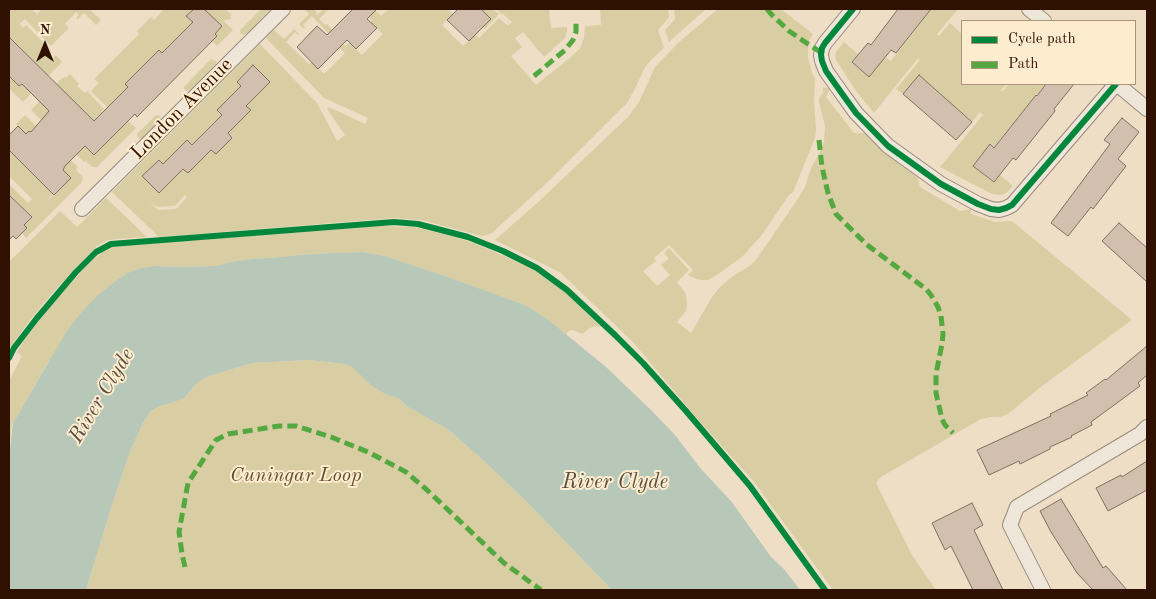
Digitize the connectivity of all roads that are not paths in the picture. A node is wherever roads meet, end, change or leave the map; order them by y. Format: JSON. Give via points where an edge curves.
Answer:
{"nodes":[{"id":1,"x":283,"y":9,"type":"edge"},
{"id":2,"x":853,"y":9,"type":"edge"},
{"id":3,"x":1029,"y":9,"type":"edge"},
{"id":4,"x":1043,"y":20,"type":"edge"},
{"id":5,"x":1116,"y":85,"type":"edge"},
{"id":6,"x":1118,"y":85,"type":"edge"},
{"id":7,"x":1147,"y":109,"type":"edge"},
{"id":8,"x":82,"y":209,"type":"dead end"},
{"id":9,"x":1147,"y":427,"type":"edge"},
{"id":10,"x":1043,"y":590,"type":"edge"}],
"edges":[{"from":1,"to":8,"type":"street","name":"London Avenue"},
{"from":2,"to":5,"type":"street","via":[[825,43],[822,53],[826,70],[843,95],[888,146],[941,184],[991,209],[1012,205]]},
{"from":3,"to":4,"type":"street"},
{"from":6,"to":7,"type":"street"},
{"from":9,"to":10,"type":"street","via":[[1016,507],[1010,525]]}]}
